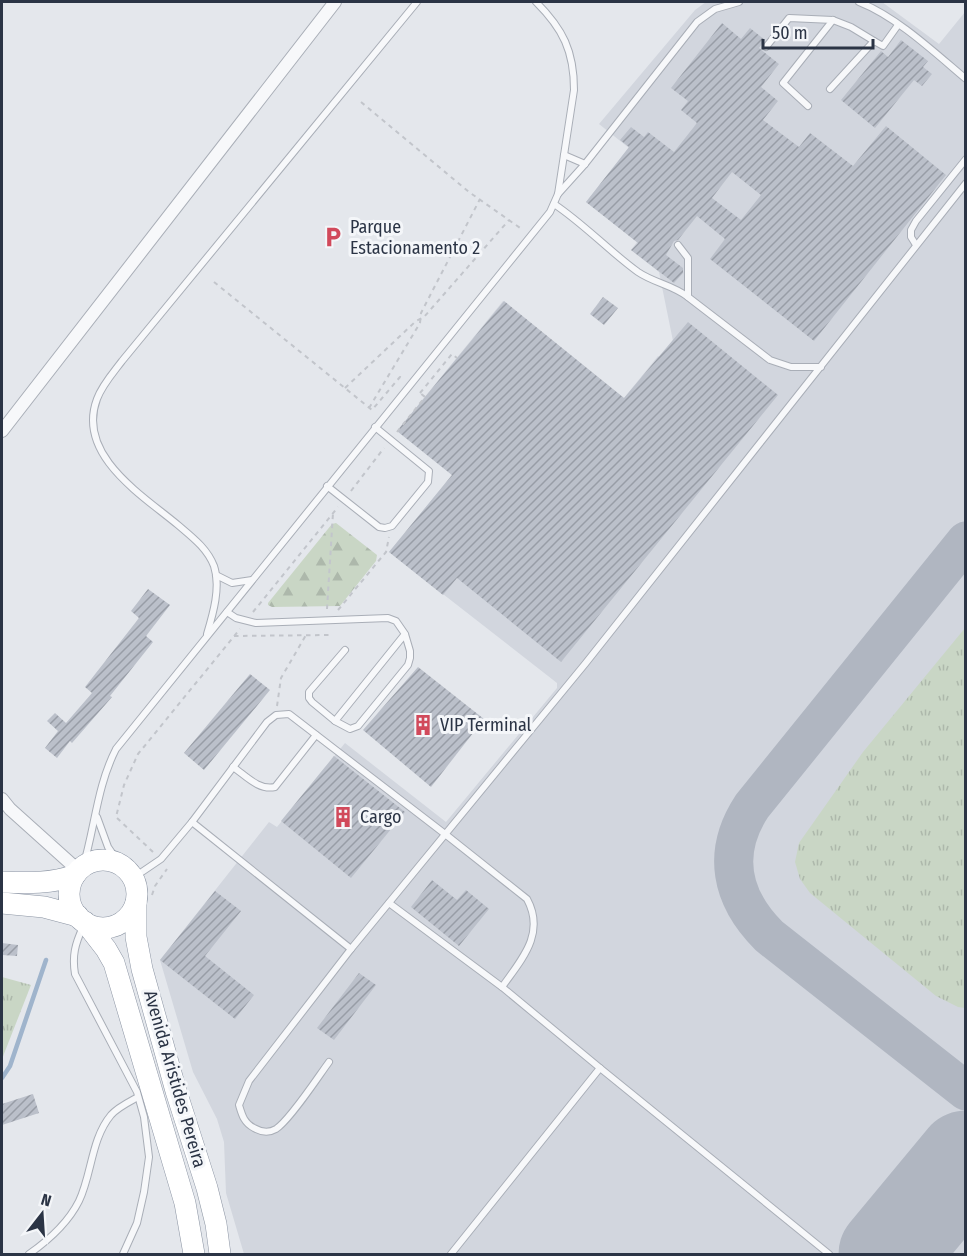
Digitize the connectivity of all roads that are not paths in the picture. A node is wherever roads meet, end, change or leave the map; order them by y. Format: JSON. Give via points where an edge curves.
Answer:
{"nodes":[{"id":1,"x":335,"y":2,"type":"edge"},
{"id":2,"x":417,"y":2,"type":"edge"},
{"id":3,"x":536,"y":2,"type":"edge"},
{"id":4,"x":739,"y":2,"type":"edge"},
{"id":5,"x":859,"y":2,"type":"edge"},
{"id":6,"x":833,"y":20,"type":"junction"},
{"id":7,"x":898,"y":25,"type":"junction"},
{"id":8,"x":874,"y":41,"type":"junction"},
{"id":9,"x":766,"y":47,"type":"dead end"},
{"id":10,"x":966,"y":79,"type":"edge"},
{"id":11,"x":830,"y":89,"type":"dead end"},
{"id":12,"x":808,"y":106,"type":"dead end"},
{"id":13,"x":564,"y":155,"type":"junction"},
{"id":14,"x":966,"y":159,"type":"edge"},
{"id":15,"x":585,"y":164,"type":"junction"},
{"id":16,"x":966,"y":183,"type":"edge"},
{"id":17,"x":558,"y":194,"type":"junction"},
{"id":18,"x":554,"y":204,"type":"junction"},
{"id":19,"x":678,"y":245,"type":"dead end"},
{"id":20,"x":916,"y":245,"type":"junction"},
{"id":21,"x":688,"y":297,"type":"junction"},
{"id":22,"x":821,"y":367,"type":"junction"},
{"id":23,"x":375,"y":427,"type":"junction"},
{"id":24,"x":2,"y":431,"type":"edge"},
{"id":25,"x":327,"y":486,"type":"junction"},
{"id":26,"x":216,"y":575,"type":"junction"},
{"id":27,"x":252,"y":580,"type":"junction"},
{"id":28,"x":227,"y":612,"type":"junction"},
{"id":29,"x":405,"y":634,"type":"junction"},
{"id":30,"x":206,"y":638,"type":"junction"},
{"id":31,"x":345,"y":650,"type":"dead end"},
{"id":32,"x":335,"y":722,"type":"junction"},
{"id":33,"x":316,"y":735,"type":"junction"},
{"id":34,"x":233,"y":767,"type":"junction"},
{"id":35,"x":2,"y":799,"type":"edge"},
{"id":36,"x":96,"y":813,"type":"junction"},
{"id":37,"x":192,"y":822,"type":"junction"},
{"id":38,"x":445,"y":834,"type":"junction"},
{"id":39,"x":79,"y":871,"type":"junction"},
{"id":40,"x":127,"y":872,"type":"junction"},
{"id":41,"x":2,"y":882,"type":"edge"},
{"id":42,"x":2,"y":903,"type":"edge"},
{"id":43,"x":136,"y":903,"type":"junction"},
{"id":44,"x":389,"y":903,"type":"junction"},
{"id":45,"x":81,"y":919,"type":"junction"},
{"id":46,"x":351,"y":949,"type":"junction"},
{"id":47,"x":502,"y":987,"type":"junction"},
{"id":48,"x":329,"y":1062,"type":"dead end"},
{"id":49,"x":600,"y":1068,"type":"junction"},
{"id":50,"x":138,"y":1097,"type":"junction"},
{"id":51,"x":29,"y":1254,"type":"edge"},
{"id":52,"x":123,"y":1254,"type":"edge"},
{"id":53,"x":194,"y":1254,"type":"edge"},
{"id":54,"x":220,"y":1254,"type":"edge"},
{"id":55,"x":451,"y":1254,"type":"edge"},
{"id":56,"x":829,"y":1254,"type":"edge"}],
"edges":[{"from":1,"to":24,"type":"street"},
{"from":2,"to":26,"type":"lane","via":[[117,367],[97,397],[92,421],[104,456],[125,480],[202,547]]},
{"from":3,"to":13,"type":"lane","via":[[560,29],[571,59],[574,90]]},
{"from":4,"to":15,"type":"lane","via":[[715,9],[697,22]]},
{"from":5,"to":7,"type":"lane"},
{"from":6,"to":8,"type":"lane"},
{"from":6,"to":9,"type":"lane","via":[[789,18]]},
{"from":6,"to":12,"type":"lane","via":[[783,83]]},
{"from":7,"to":8,"type":"lane","via":[[883,46]]},
{"from":7,"to":10,"type":"lane"},
{"from":8,"to":11,"type":"lane"},
{"from":13,"to":15,"type":"lane"},
{"from":13,"to":17,"type":"lane"},
{"from":14,"to":20,"type":"lane","via":[[916,221],[910,237]]},
{"from":15,"to":17,"type":"lane"},
{"from":16,"to":20,"type":"lane"},
{"from":17,"to":18,"type":"lane"},
{"from":18,"to":21,"type":"lane","via":[[649,280]]},
{"from":18,"to":23,"type":"lane"},
{"from":19,"to":21,"type":"lane","via":[[688,258]]},
{"from":20,"to":22,"type":"lane"},
{"from":21,"to":22,"type":"lane","via":[[770,360],[791,367]]},
{"from":22,"to":38,"type":"lane"},
{"from":23,"to":25,"type":"lane"},
{"from":23,"to":25,"type":"lane","via":[[429,471],[428,482],[392,526],[385,528]]},
{"from":25,"to":27,"type":"lane"},
{"from":26,"to":27,"type":"lane","via":[[232,583]]},
{"from":26,"to":30,"type":"lane","via":[[213,615]]},
{"from":27,"to":28,"type":"lane"},
{"from":28,"to":29,"type":"lane","via":[[256,623],[388,618],[396,621]]},
{"from":28,"to":30,"type":"lane"},
{"from":29,"to":32,"type":"lane"},
{"from":29,"to":32,"type":"lane","via":[[411,651],[408,665],[358,726],[350,729]]},
{"from":30,"to":36,"type":"lane","via":[[116,749],[106,768]]},
{"from":31,"to":32,"type":"lane","via":[[309,692],[312,702]]},
{"from":33,"to":34,"type":"lane","via":[[275,786],[265,788]]},
{"from":33,"to":34,"type":"lane","via":[[289,714],[276,715]]},
{"from":33,"to":38,"type":"lane"},
{"from":34,"to":37,"type":"lane"},
{"from":35,"to":39,"type":"street"},
{"from":36,"to":39,"type":"lane"},
{"from":36,"to":40,"type":"lane","via":[[105,841]]},
{"from":37,"to":40,"type":"lane","via":[[161,859]]},
{"from":37,"to":46,"type":"lane"},
{"from":38,"to":44,"type":"lane"},
{"from":38,"to":47,"type":"lane","via":[[526,899],[533,910],[532,940]]},
{"from":39,"to":40,"type":"highway","via":[[103,860],[113,861]]},
{"from":39,"to":41,"type":"highway","via":[[66,879]]},
{"from":39,"to":45,"type":"highway","via":[[69,892]]},
{"from":40,"to":43,"type":"highway","via":[[137,893]]},
{"from":42,"to":45,"type":"highway","via":[[45,907]]},
{"from":43,"to":45,"type":"highway","via":[[118,924],[102,927]]},
{"from":43,"to":54,"type":"highway","name":"Avenida Aristides Pereira","via":[[136,937],[142,969],[207,1188]]},
{"from":44,"to":46,"type":"lane"},
{"from":44,"to":47,"type":"lane"},
{"from":45,"to":50,"type":"lane","via":[[73,960],[75,975]]},
{"from":45,"to":53,"type":"highway","name":"Avenida Aristides Pereira","via":[[114,963],[185,1203]]},
{"from":46,"to":48,"type":"lane","via":[[249,1081],[239,1105],[244,1120],[255,1129],[276,1129]]},
{"from":47,"to":49,"type":"lane"},
{"from":49,"to":55,"type":"lane"},
{"from":49,"to":56,"type":"lane"},
{"from":50,"to":51,"type":"lane","via":[[112,1114],[97,1142],[83,1192],[71,1215],[55,1234]]},
{"from":50,"to":52,"type":"lane","via":[[149,1157],[137,1223]]}]}
